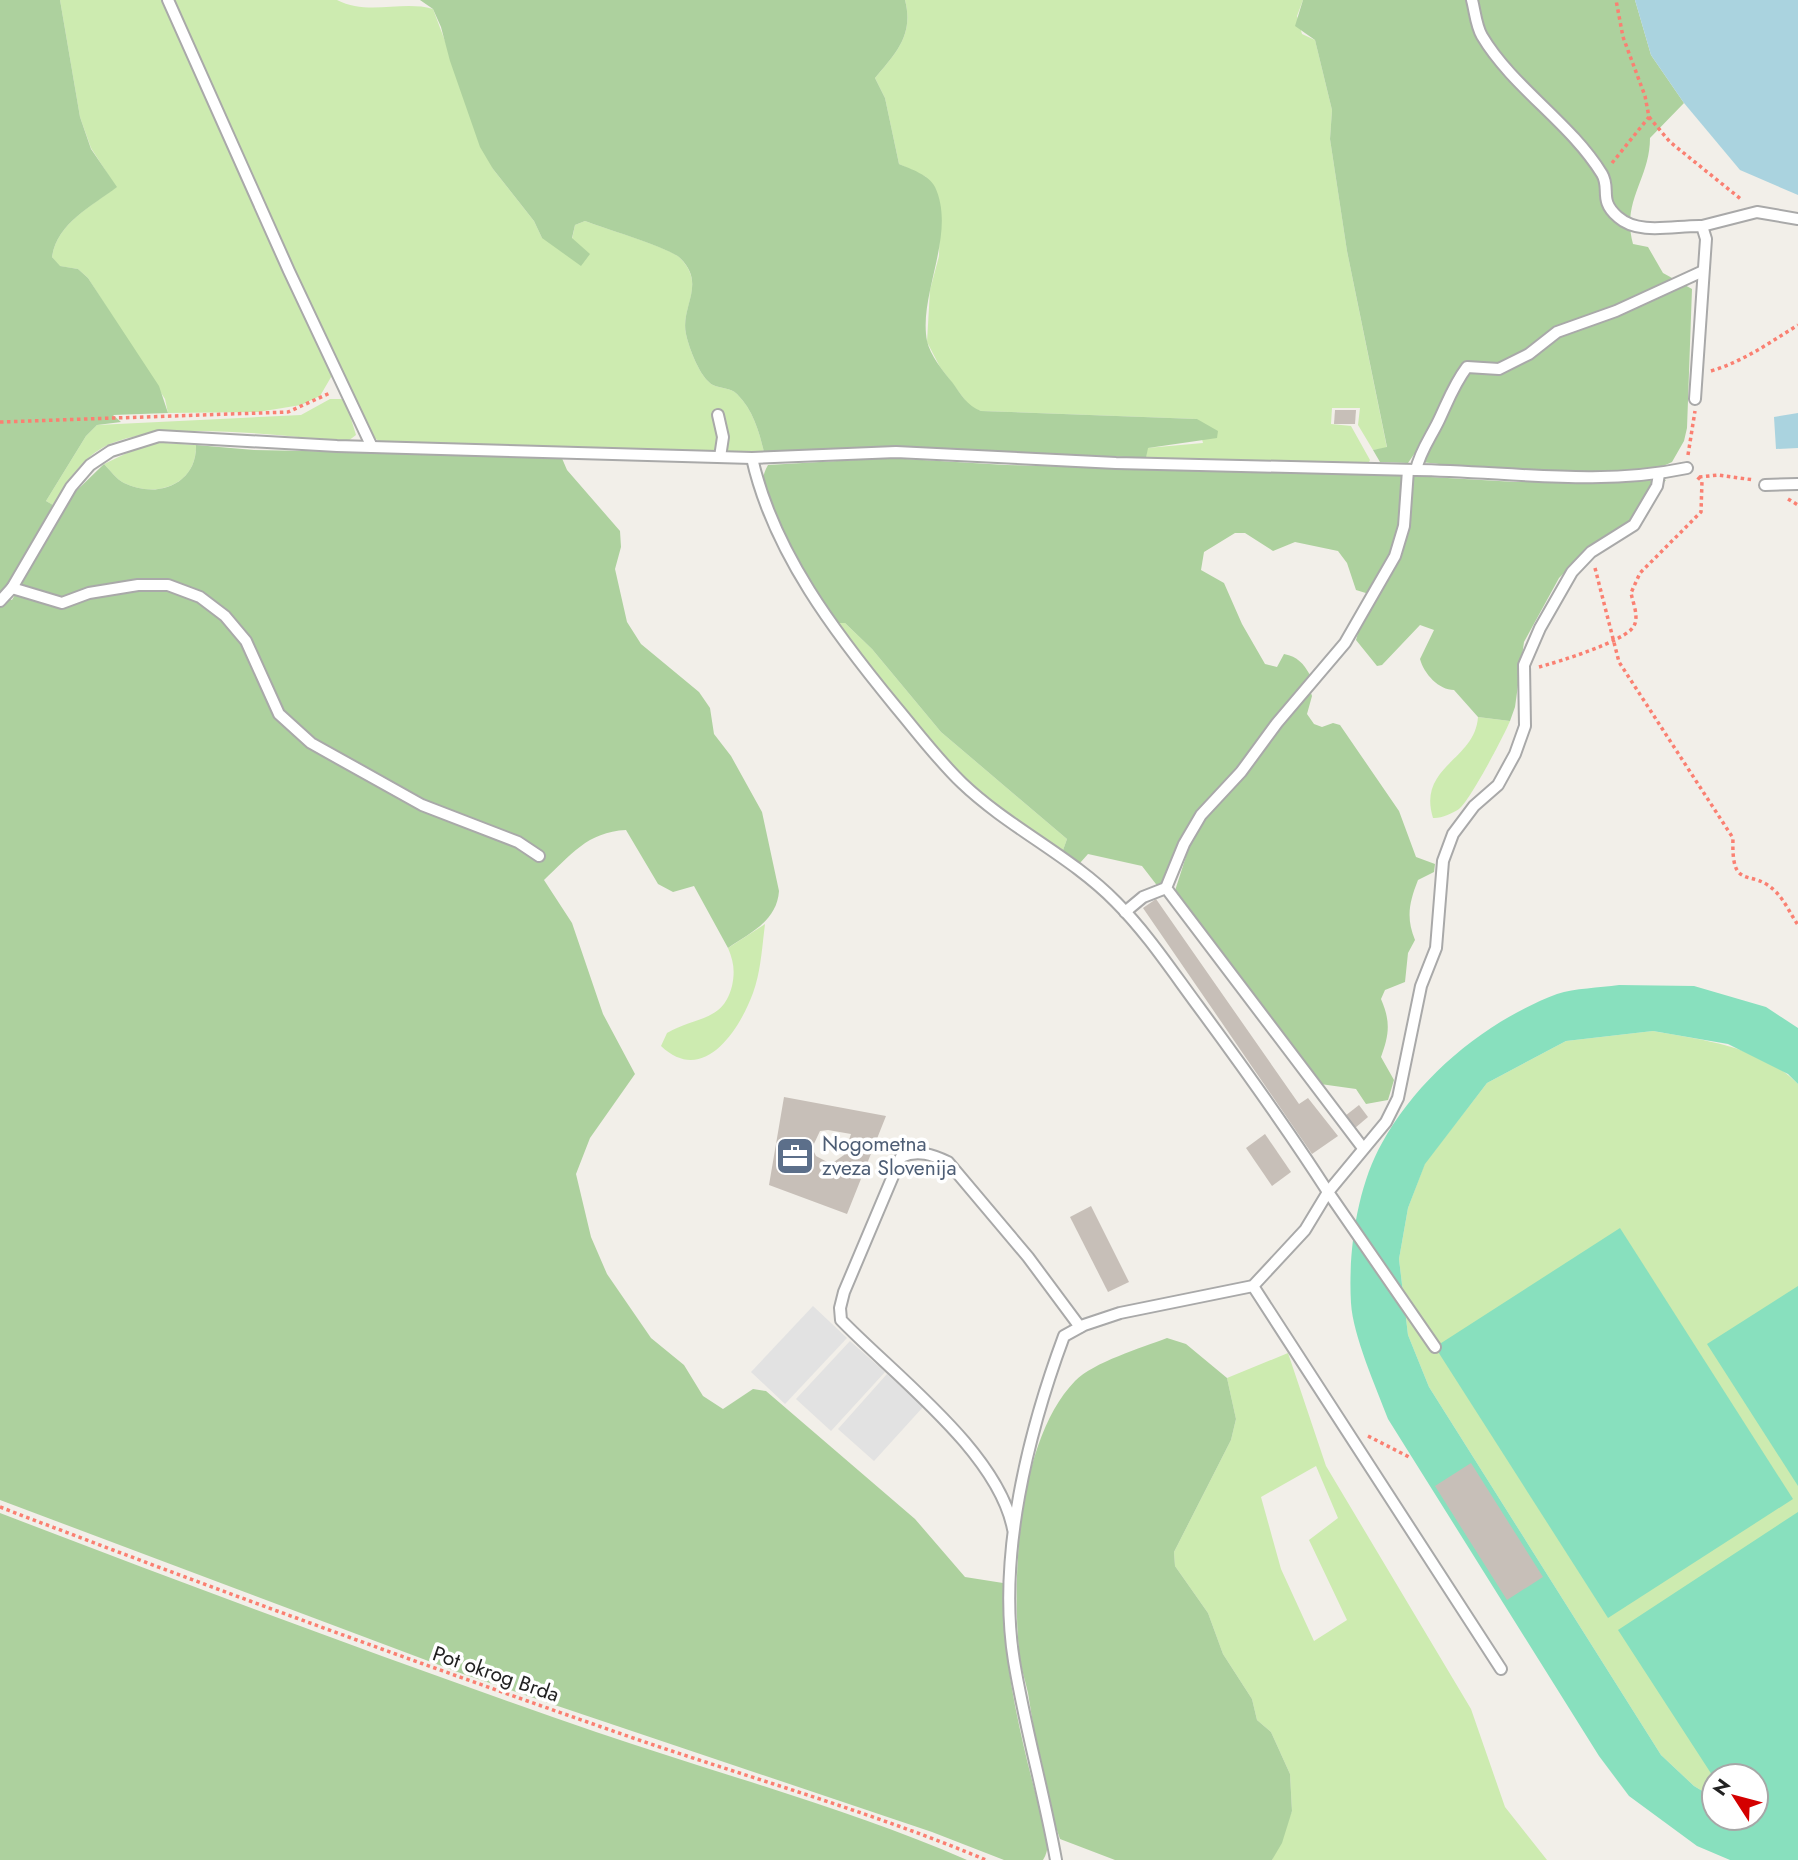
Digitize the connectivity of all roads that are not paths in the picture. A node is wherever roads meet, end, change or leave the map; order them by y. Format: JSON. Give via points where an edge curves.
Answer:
{"nodes":[{"id":1,"x":168,"y":0,"type":"edge"},
{"id":2,"x":1472,"y":0,"type":"edge"},
{"id":3,"x":1798,"y":219,"type":"edge"},
{"id":4,"x":1702,"y":226,"type":"junction"},
{"id":5,"x":1702,"y":272,"type":"junction"},
{"id":6,"x":1695,"y":398,"type":"road end"},
{"id":7,"x":719,"y":415,"type":"dead end"},
{"id":8,"x":372,"y":447,"type":"junction"},
{"id":9,"x":720,"y":457,"type":"junction"},
{"id":10,"x":752,"y":458,"type":"junction"},
{"id":11,"x":1687,"y":468,"type":"road end"},
{"id":12,"x":1412,"y":470,"type":"junction"},
{"id":13,"x":1659,"y":474,"type":"junction"},
{"id":14,"x":1798,"y":484,"type":"edge"},
{"id":15,"x":1765,"y":485,"type":"dead end"},
{"id":16,"x":12,"y":588,"type":"junction"},
{"id":17,"x":0,"y":601,"type":"edge"},
{"id":18,"x":539,"y":856,"type":"dead end"},
{"id":19,"x":1166,"y":888,"type":"junction"},
{"id":20,"x":1125,"y":912,"type":"junction"},
{"id":21,"x":1363,"y":1148,"type":"junction"},
{"id":22,"x":1328,"y":1192,"type":"junction"},
{"id":23,"x":1253,"y":1286,"type":"junction"},
{"id":24,"x":1080,"y":1327,"type":"junction"},
{"id":25,"x":1435,"y":1347,"type":"dead end"},
{"id":26,"x":1014,"y":1535,"type":"junction"},
{"id":27,"x":1501,"y":1669,"type":"dead end"},
{"id":28,"x":1056,"y":1860,"type":"edge"}],
"edges":[{"from":1,"to":8,"type":"lane"},
{"from":2,"to":4,"type":"lane","via":[[1480,34],[1604,176],[1605,201],[1619,219],[1642,228]]},
{"from":3,"to":4,"type":"lane","via":[[1757,212]]},
{"from":4,"to":5,"type":"lane","via":[[1706,239]]},
{"from":5,"to":6,"type":"lane"},
{"from":5,"to":12,"type":"lane","via":[[1557,332],[1499,369],[1467,367]]},
{"from":7,"to":9,"type":"lane"},
{"from":8,"to":9,"type":"lane"},
{"from":8,"to":16,"type":"lane","via":[[175,435],[111,451],[71,487]]},
{"from":9,"to":10,"type":"lane"},
{"from":10,"to":12,"type":"lane","via":[[895,452]]},
{"from":10,"to":20,"type":"lane","via":[[759,491],[775,526],[831,626],[868,673],[961,783],[1086,874]]},
{"from":11,"to":13,"type":"lane"},
{"from":12,"to":13,"type":"lane","via":[[1513,476]]},
{"from":12,"to":19,"type":"lane","via":[[1395,556],[1345,643],[1201,815]]},
{"from":13,"to":21,"type":"lane","via":[[1634,525],[1591,552],[1572,572],[1524,665],[1525,726],[1498,785],[1453,834],[1443,861],[1436,948],[1421,986],[1398,1098],[1386,1122]]},
{"from":14,"to":15,"type":"lane"},
{"from":16,"to":17,"type":"lane"},
{"from":16,"to":18,"type":"lane","via":[[62,603],[89,593],[138,585],[168,585],[200,597],[225,616],[246,642],[279,714],[311,743],[422,805],[518,842]]},
{"from":19,"to":20,"type":"lane","via":[[1143,897]]},
{"from":19,"to":21,"type":"lane"},
{"from":20,"to":22,"type":"lane","via":[[1240,1064]]},
{"from":21,"to":22,"type":"lane"},
{"from":22,"to":23,"type":"lane","via":[[1305,1230]]},
{"from":22,"to":25,"type":"lane"},
{"from":23,"to":24,"type":"lane","via":[[1120,1313]]},
{"from":23,"to":27,"type":"lane"},
{"from":24,"to":26,"type":"lane","via":[[1064,1336],[1036,1419]]},
{"from":24,"to":26,"type":"lane","via":[[948,1162],[929,1154],[901,1157],[844,1292],[841,1320],[971,1451],[1010,1510]]},
{"from":26,"to":28,"type":"lane","via":[[1010,1603],[1014,1659]]}]}
